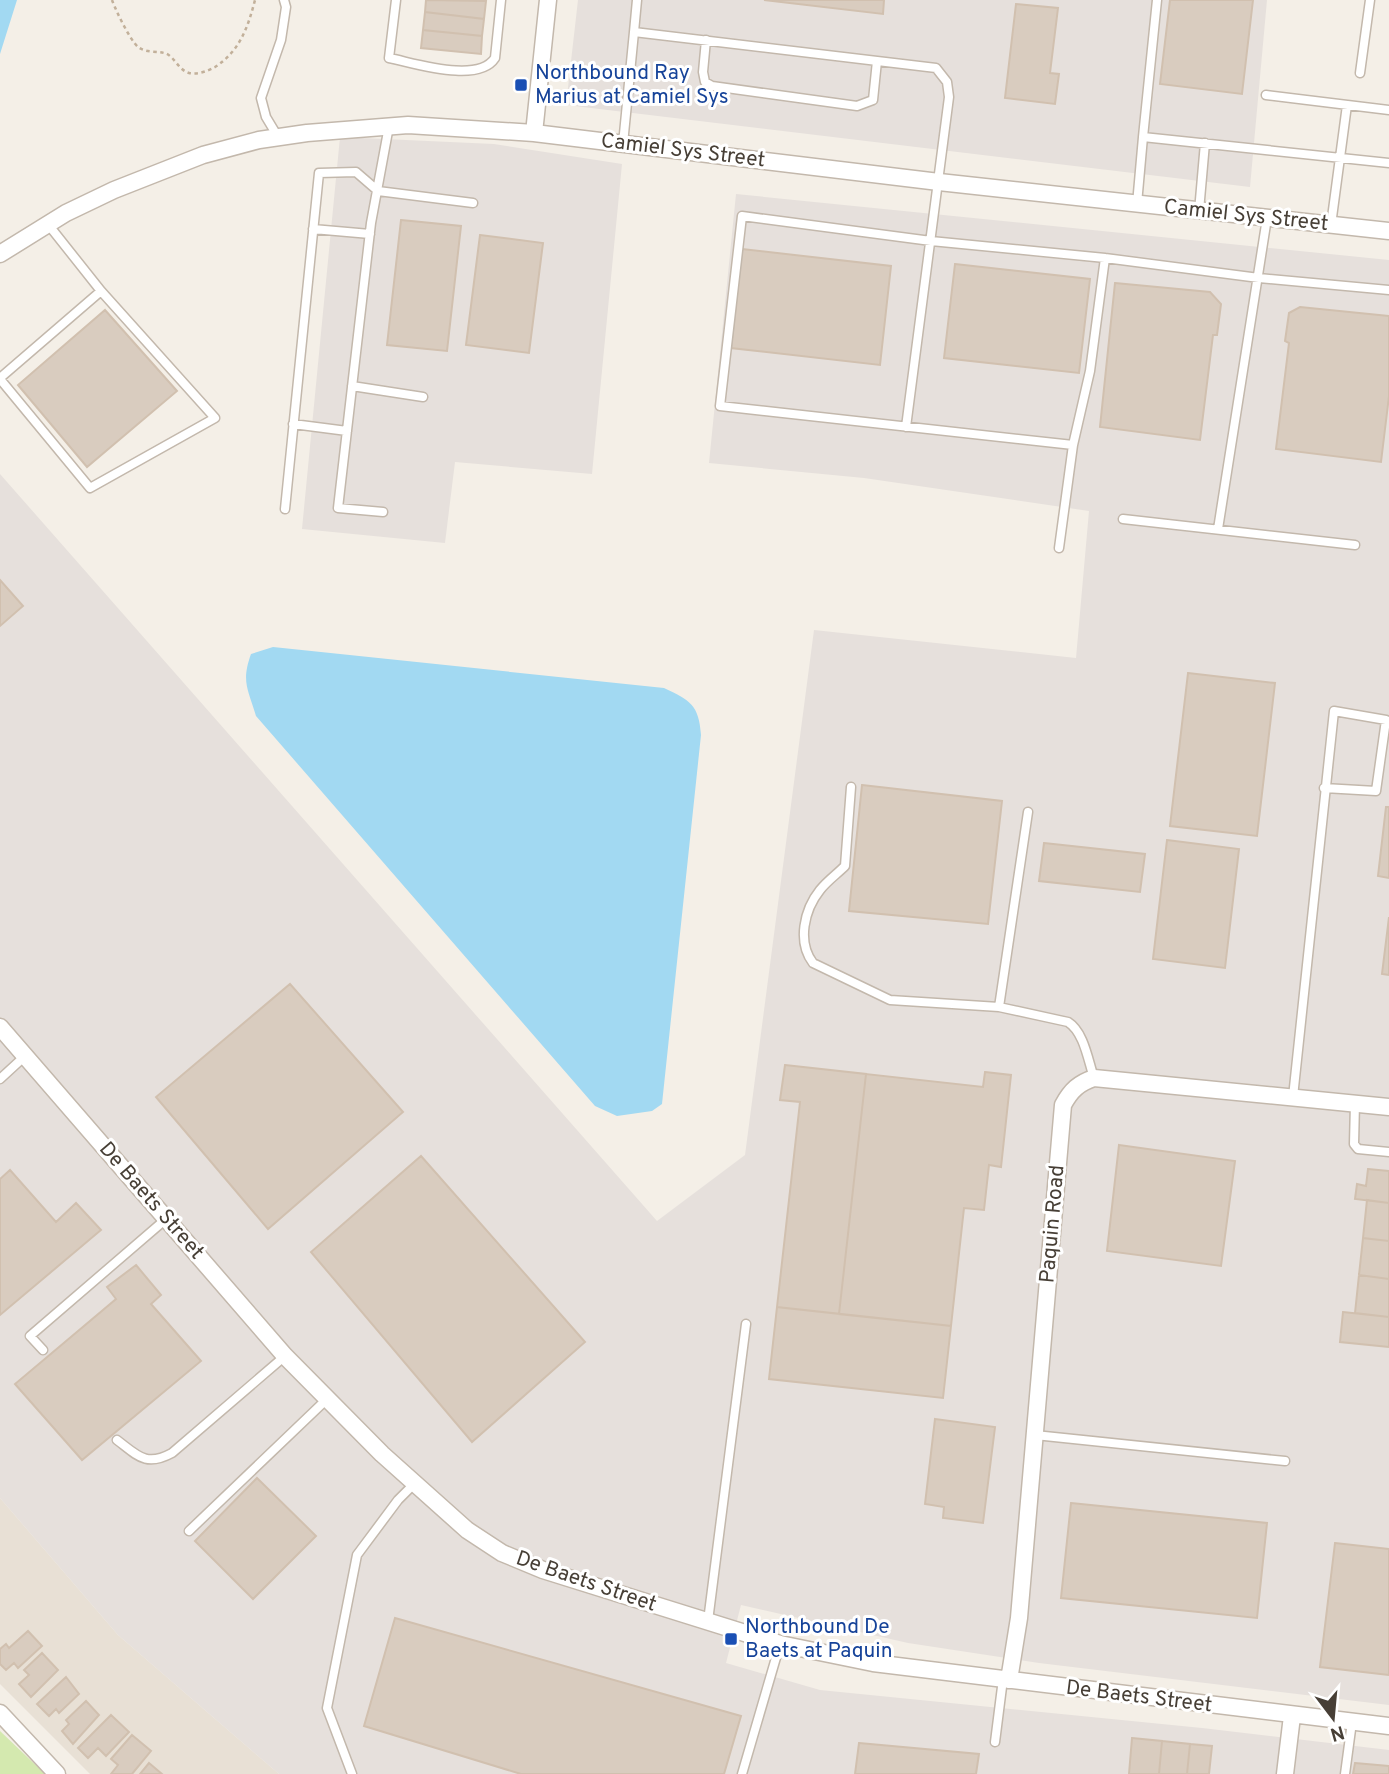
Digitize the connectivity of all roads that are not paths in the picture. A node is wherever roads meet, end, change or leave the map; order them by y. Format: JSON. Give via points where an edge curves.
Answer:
{"nodes":[{"id":1,"x":284,"y":0,"type":"edge"},
{"id":2,"x":396,"y":0,"type":"edge"},
{"id":3,"x":501,"y":0,"type":"edge"},
{"id":4,"x":548,"y":0,"type":"edge"},
{"id":5,"x":638,"y":0,"type":"edge"},
{"id":6,"x":1157,"y":0,"type":"edge"},
{"id":7,"x":1370,"y":0,"type":"edge"},
{"id":8,"x":634,"y":32,"type":"junction"},
{"id":9,"x":706,"y":40,"type":"junction"},
{"id":10,"x":877,"y":61,"type":"junction"},
{"id":11,"x":1360,"y":73,"type":"dead end"},
{"id":12,"x":1266,"y":95,"type":"dead end"},
{"id":13,"x":1347,"y":105,"type":"junction"},
{"id":14,"x":1389,"y":110,"type":"edge"},
{"id":15,"x":389,"y":126,"type":"junction"},
{"id":16,"x":534,"y":133,"type":"junction"},
{"id":17,"x":278,"y":137,"type":"junction"},
{"id":18,"x":1143,"y":137,"type":"junction"},
{"id":19,"x":1205,"y":143,"type":"junction"},
{"id":20,"x":623,"y":144,"type":"junction"},
{"id":21,"x":1340,"y":158,"type":"junction"},
{"id":22,"x":1389,"y":163,"type":"edge"},
{"id":23,"x":939,"y":182,"type":"junction"},
{"id":24,"x":378,"y":191,"type":"junction"},
{"id":25,"x":473,"y":202,"type":"dead end"},
{"id":26,"x":1137,"y":204,"type":"junction"},
{"id":27,"x":1199,"y":211,"type":"junction"},
{"id":28,"x":1267,"y":218,"type":"junction"},
{"id":29,"x":47,"y":223,"type":"junction"},
{"id":30,"x":1331,"y":225,"type":"junction"},
{"id":31,"x":313,"y":229,"type":"junction"},
{"id":32,"x":1389,"y":231,"type":"edge"},
{"id":33,"x":370,"y":234,"type":"junction"},
{"id":34,"x":931,"y":241,"type":"junction"},
{"id":35,"x":0,"y":254,"type":"edge"},
{"id":36,"x":1105,"y":258,"type":"junction"},
{"id":37,"x":1259,"y":278,"type":"junction"},
{"id":38,"x":1389,"y":290,"type":"edge"},
{"id":39,"x":101,"y":292,"type":"junction"},
{"id":40,"x":0,"y":378,"type":"edge"},
{"id":41,"x":352,"y":386,"type":"junction"},
{"id":42,"x":423,"y":397,"type":"dead end"},
{"id":43,"x":293,"y":424,"type":"junction"},
{"id":44,"x":906,"y":427,"type":"junction"},
{"id":45,"x":347,"y":431,"type":"junction"},
{"id":46,"x":1073,"y":445,"type":"junction"},
{"id":47,"x":285,"y":509,"type":"dead end"},
{"id":48,"x":383,"y":512,"type":"dead end"},
{"id":49,"x":1123,"y":519,"type":"dead end"},
{"id":50,"x":1218,"y":529,"type":"junction"},
{"id":51,"x":1355,"y":545,"type":"dead end"},
{"id":52,"x":1059,"y":548,"type":"dead end"},
{"id":53,"x":851,"y":788,"type":"dead end"},
{"id":54,"x":1324,"y":788,"type":"junction"},
{"id":55,"x":1028,"y":813,"type":"dead end"},
{"id":56,"x":999,"y":1007,"type":"junction"},
{"id":57,"x":0,"y":1027,"type":"edge"},
{"id":58,"x":25,"y":1056,"type":"junction"},
{"id":59,"x":1094,"y":1078,"type":"junction"},
{"id":60,"x":0,"y":1079,"type":"edge"},
{"id":61,"x":1293,"y":1097,"type":"junction"},
{"id":62,"x":1355,"y":1104,"type":"junction"},
{"id":63,"x":1389,"y":1107,"type":"edge"},
{"id":64,"x":1389,"y":1152,"type":"edge"},
{"id":65,"x":166,"y":1219,"type":"junction"},
{"id":66,"x":746,"y":1324,"type":"dead end"},
{"id":67,"x":43,"y":1350,"type":"dead end"},
{"id":68,"x":285,"y":1356,"type":"junction"},
{"id":69,"x":327,"y":1399,"type":"junction"},
{"id":70,"x":1035,"y":1435,"type":"junction"},
{"id":71,"x":117,"y":1440,"type":"dead end"},
{"id":72,"x":1285,"y":1461,"type":"dead end"},
{"id":73,"x":414,"y":1484,"type":"junction"},
{"id":74,"x":189,"y":1531,"type":"dead end"},
{"id":75,"x":708,"y":1621,"type":"junction"},
{"id":76,"x":780,"y":1644,"type":"junction"},
{"id":77,"x":1006,"y":1680,"type":"junction"},
{"id":78,"x":0,"y":1713,"type":"edge"},
{"id":79,"x":1292,"y":1716,"type":"junction"},
{"id":80,"x":1352,"y":1722,"type":"junction"},
{"id":81,"x":1389,"y":1726,"type":"edge"},
{"id":82,"x":995,"y":1742,"type":"dead end"},
{"id":83,"x":57,"y":1774,"type":"edge"},
{"id":84,"x":352,"y":1774,"type":"edge"},
{"id":85,"x":742,"y":1774,"type":"edge"},
{"id":86,"x":1285,"y":1774,"type":"edge"},
{"id":87,"x":1345,"y":1774,"type":"edge"}],
"edges":[{"from":1,"to":17,"type":"lane","via":[[281,40],[261,98]]},
{"from":2,"to":3,"type":"lane","via":[[389,58],[466,72],[481,70],[495,58]]},
{"from":4,"to":16,"type":"street"},
{"from":5,"to":8,"type":"lane"},
{"from":6,"to":18,"type":"lane"},
{"from":7,"to":11,"type":"lane"},
{"from":8,"to":9,"type":"lane"},
{"from":8,"to":20,"type":"lane"},
{"from":9,"to":10,"type":"lane"},
{"from":9,"to":10,"type":"lane","via":[[703,72],[705,82],[712,86],[857,106],[873,100]]},
{"from":10,"to":23,"type":"lane","via":[[936,68],[947,82]]},
{"from":12,"to":13,"type":"lane"},
{"from":13,"to":14,"type":"lane"},
{"from":13,"to":21,"type":"lane"},
{"from":15,"to":16,"type":"street","name":"Camiel Sys Street"},
{"from":15,"to":17,"type":"street","name":"Camiel Sys Street"},
{"from":15,"to":24,"type":"lane"},
{"from":16,"to":20,"type":"street","name":"Camiel Sys Street"},
{"from":17,"to":29,"type":"street","name":"Camiel Sys Street","via":[[203,155]]},
{"from":18,"to":19,"type":"lane"},
{"from":18,"to":26,"type":"lane"},
{"from":19,"to":21,"type":"lane"},
{"from":19,"to":27,"type":"lane"},
{"from":20,"to":23,"type":"street","name":"Camiel Sys Street"},
{"from":21,"to":22,"type":"lane"},
{"from":21,"to":30,"type":"lane"},
{"from":23,"to":26,"type":"street","name":"Camiel Sys Street"},
{"from":23,"to":34,"type":"lane"},
{"from":24,"to":25,"type":"lane"},
{"from":24,"to":31,"type":"lane","via":[[356,172],[319,173]]},
{"from":24,"to":33,"type":"lane"},
{"from":26,"to":27,"type":"street","name":"Camiel Sys Street"},
{"from":27,"to":28,"type":"street","name":"Camiel Sys Street"},
{"from":28,"to":30,"type":"street","name":"Camiel Sys Street"},
{"from":28,"to":37,"type":"lane"},
{"from":29,"to":35,"type":"street","name":"Camiel Sys Street"},
{"from":29,"to":39,"type":"lane"},
{"from":30,"to":32,"type":"street","name":"Camiel Sys Street"},
{"from":31,"to":33,"type":"lane"},
{"from":31,"to":43,"type":"lane"},
{"from":33,"to":41,"type":"lane"},
{"from":34,"to":36,"type":"lane"},
{"from":34,"to":44,"type":"lane"},
{"from":34,"to":44,"type":"lane","via":[[742,216],[720,406]]},
{"from":36,"to":37,"type":"lane"},
{"from":36,"to":46,"type":"lane","via":[[1090,371]]},
{"from":37,"to":38,"type":"lane"},
{"from":37,"to":50,"type":"lane"},
{"from":39,"to":40,"type":"lane"},
{"from":39,"to":40,"type":"lane","via":[[215,418],[90,488]]},
{"from":41,"to":42,"type":"lane"},
{"from":41,"to":45,"type":"lane"},
{"from":43,"to":45,"type":"lane"},
{"from":43,"to":47,"type":"lane"},
{"from":44,"to":46,"type":"lane"},
{"from":45,"to":48,"type":"lane","via":[[338,508]]},
{"from":46,"to":52,"type":"lane"},
{"from":49,"to":50,"type":"lane"},
{"from":50,"to":51,"type":"lane"},
{"from":53,"to":56,"type":"lane","via":[[845,866],[812,903],[803,939],[806,954],[813,963],[890,1000]]},
{"from":54,"to":54,"type":"lane","via":[[1334,711],[1386,719],[1376,791]]},
{"from":54,"to":61,"type":"lane"},
{"from":55,"to":56,"type":"lane"},
{"from":56,"to":59,"type":"lane","via":[[1075,1026]]},
{"from":57,"to":58,"type":"street","name":"De Baets Street"},
{"from":58,"to":60,"type":"lane"},
{"from":58,"to":65,"type":"street","name":"De Baets Street"},
{"from":59,"to":61,"type":"street"},
{"from":59,"to":70,"type":"street","name":"Paquin Road","via":[[1081,1082],[1063,1105]]},
{"from":61,"to":62,"type":"street"},
{"from":62,"to":63,"type":"street"},
{"from":62,"to":64,"type":"lane","via":[[1354,1144],[1358,1149]]},
{"from":65,"to":67,"type":"lane","via":[[30,1336]]},
{"from":65,"to":68,"type":"street","name":"De Baets Street"},
{"from":66,"to":75,"type":"lane"},
{"from":68,"to":69,"type":"street","name":"De Baets Street"},
{"from":68,"to":71,"type":"lane","via":[[172,1453],[158,1460],[142,1459]]},
{"from":69,"to":73,"type":"street","name":"De Baets Street"},
{"from":69,"to":74,"type":"lane"},
{"from":70,"to":72,"type":"lane"},
{"from":70,"to":77,"type":"street","name":"Paquin Road","via":[[1019,1618]]},
{"from":73,"to":75,"type":"street","name":"De Baets Street","via":[[502,1553],[542,1570]]},
{"from":73,"to":84,"type":"lane","via":[[357,1555],[327,1708]]},
{"from":75,"to":76,"type":"street","name":"De Baets Street"},
{"from":76,"to":77,"type":"street","name":"De Baets Street","via":[[873,1663]]},
{"from":76,"to":85,"type":"lane"},
{"from":77,"to":79,"type":"street","name":"De Baets Street"},
{"from":77,"to":82,"type":"lane"},
{"from":78,"to":83,"type":"street"},
{"from":79,"to":80,"type":"street","name":"De Baets Street"},
{"from":79,"to":86,"type":"street"},
{"from":80,"to":81,"type":"street","name":"De Baets Street"},
{"from":80,"to":87,"type":"lane"}]}
